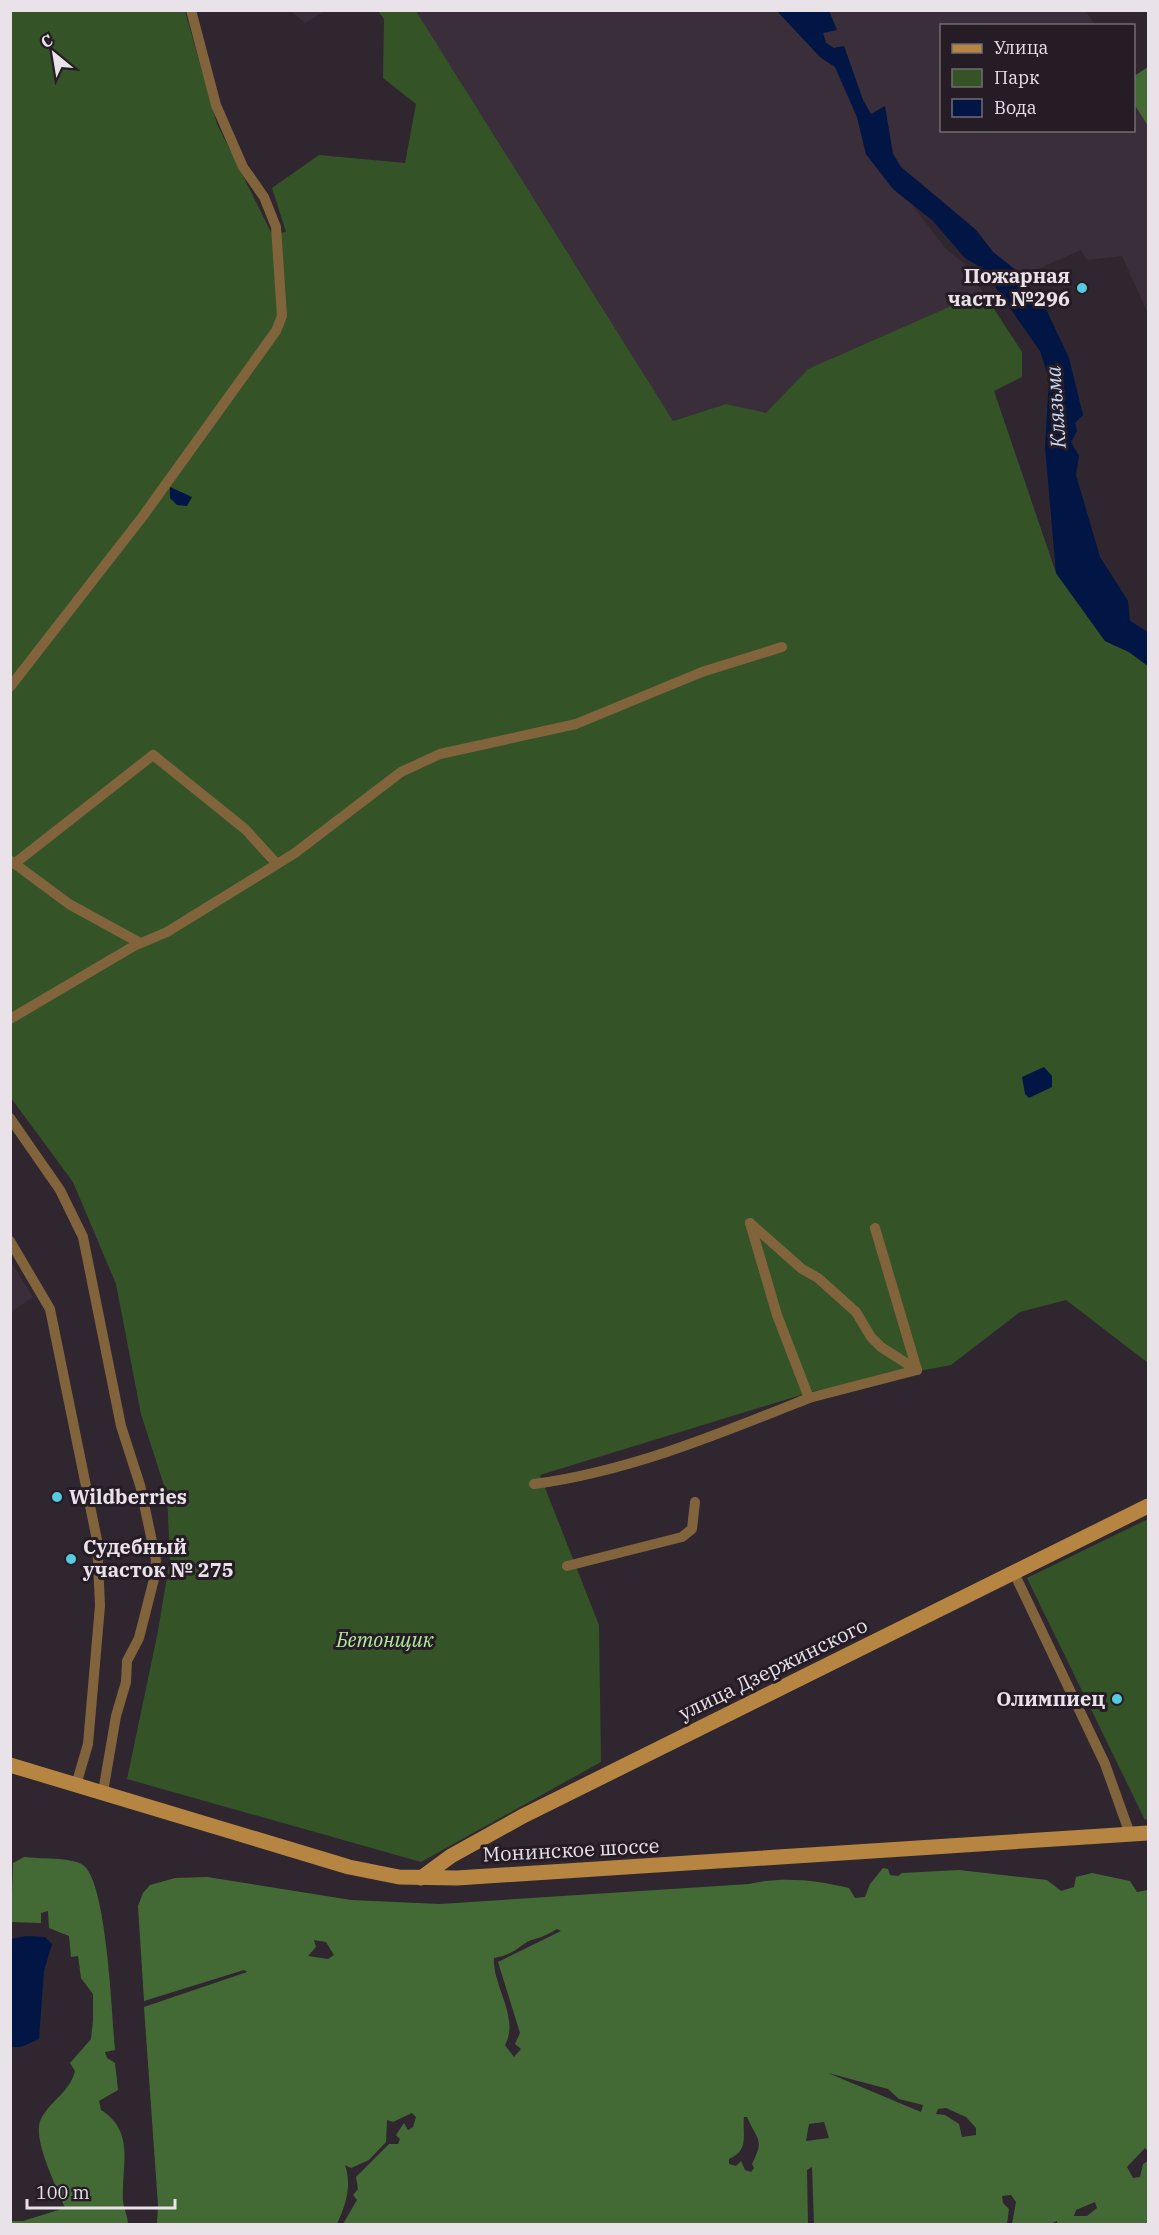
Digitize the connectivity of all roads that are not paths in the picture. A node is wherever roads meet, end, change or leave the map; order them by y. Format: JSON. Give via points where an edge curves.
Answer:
{"nodes":[{"id":1,"x":191,"y":10,"type":"edge"},
{"id":2,"x":782,"y":647,"type":"dead end"},
{"id":3,"x":10,"y":687,"type":"edge"},
{"id":4,"x":12,"y":862,"type":"edge"},
{"id":5,"x":277,"y":864,"type":"junction"},
{"id":6,"x":140,"y":943,"type":"junction"},
{"id":7,"x":10,"y":1019,"type":"edge"},
{"id":8,"x":10,"y":1118,"type":"edge"},
{"id":9,"x":875,"y":1228,"type":"dead end"},
{"id":10,"x":10,"y":1241,"type":"edge"},
{"id":11,"x":917,"y":1370,"type":"junction"},
{"id":12,"x":809,"y":1398,"type":"junction"},
{"id":13,"x":534,"y":1484,"type":"dead end"},
{"id":14,"x":694,"y":1502,"type":"dead end"},
{"id":15,"x":1149,"y":1506,"type":"edge"},
{"id":16,"x":567,"y":1566,"type":"dead end"},
{"id":17,"x":1014,"y":1573,"type":"junction"},
{"id":18,"x":10,"y":1765,"type":"edge"},
{"id":19,"x":75,"y":1785,"type":"junction"},
{"id":20,"x":104,"y":1792,"type":"junction"},
{"id":21,"x":1149,"y":1833,"type":"edge"},
{"id":22,"x":1130,"y":1834,"type":"junction"},
{"id":23,"x":465,"y":1848,"type":"junction"},
{"id":24,"x":421,"y":1878,"type":"junction"},
{"id":25,"x":457,"y":1878,"type":"junction"}],
"edges":[{"from":1,"to":3,"type":"street","via":[[216,105],[243,167],[264,197],[276,227],[282,316],[276,331],[143,516]]},
{"from":2,"to":5,"type":"street","via":[[693,676],[576,724],[421,761]]},
{"from":4,"to":5,"type":"street","via":[[153,755],[245,830]]},
{"from":4,"to":6,"type":"street","via":[[69,904]]},
{"from":5,"to":6,"type":"street","via":[[167,932]]},
{"from":6,"to":7,"type":"street"},
{"from":8,"to":20,"type":"street","via":[[60,1190],[83,1237],[121,1426],[140,1485],[156,1560],[139,1638],[127,1661]]},
{"from":9,"to":11,"type":"street"},
{"from":10,"to":19,"type":"street","via":[[50,1309],[97,1540],[100,1606],[91,1714],[88,1744]]},
{"from":11,"to":12,"type":"street"},
{"from":11,"to":12,"type":"street","via":[[881,1347],[856,1312],[750,1223],[777,1315]]},
{"from":12,"to":13,"type":"street","via":[[694,1444],[584,1477]]},
{"from":14,"to":16,"type":"street","via":[[692,1528],[682,1537]]},
{"from":15,"to":17,"type":"main road","name":"улица Дзержинского"},
{"from":17,"to":22,"type":"street","via":[[1105,1764]]},
{"from":17,"to":23,"type":"main road","name":"улица Дзержинского"},
{"from":18,"to":19,"type":"main road","name":"Монинское шоссе"},
{"from":19,"to":20,"type":"main road","name":"Монинское шоссе"},
{"from":20,"to":24,"type":"main road","name":"Монинское шоссе","via":[[349,1867]]},
{"from":21,"to":22,"type":"main road","name":"Монинское шоссе"},
{"from":22,"to":25,"type":"main road","name":"Монинское шоссе"},
{"from":23,"to":24,"type":"main road","name":"улица Дзержинского"},
{"from":23,"to":25,"type":"main road","via":[[452,1862],[451,1869]]},
{"from":24,"to":25,"type":"main road","name":"Монинское шоссе"}]}
